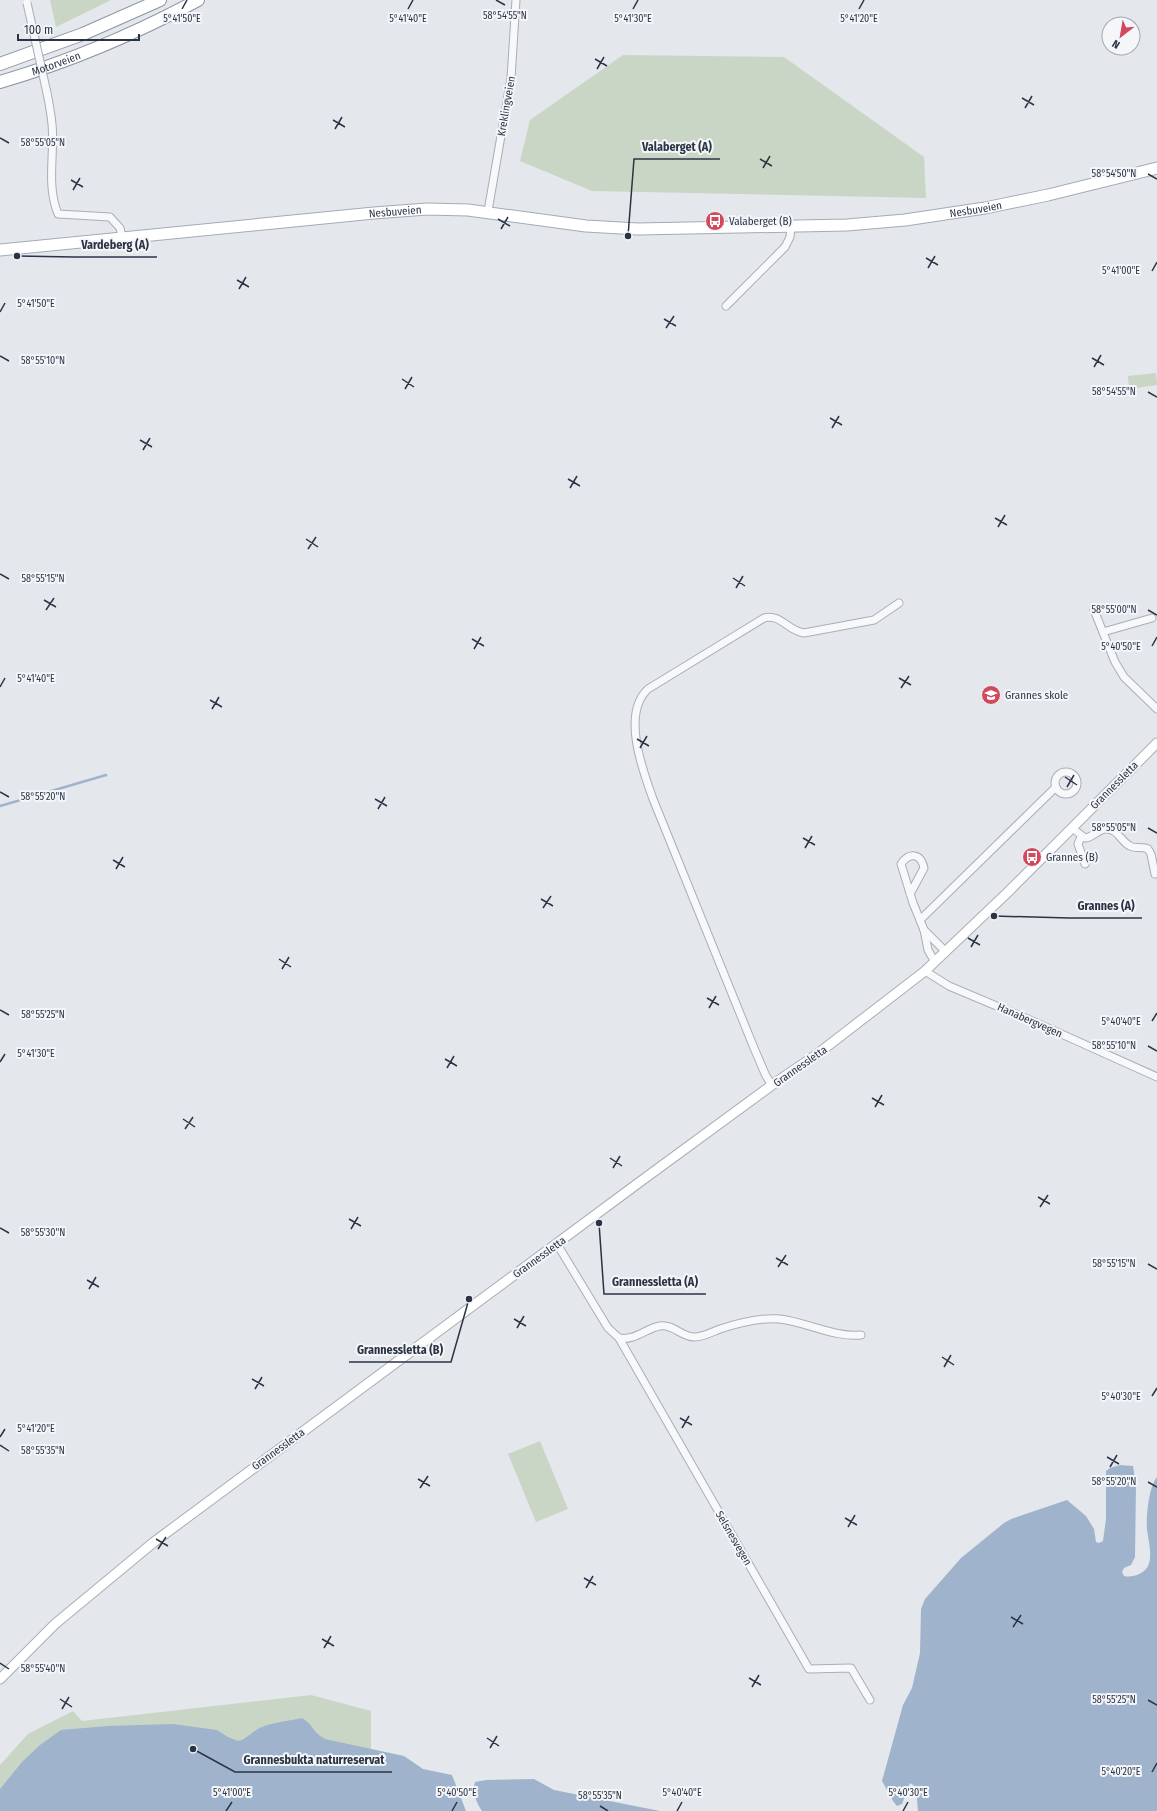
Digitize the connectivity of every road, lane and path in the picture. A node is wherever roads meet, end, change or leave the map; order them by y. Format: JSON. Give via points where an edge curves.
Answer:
{"nodes":[{"id":1,"x":160,"y":0,"type":"edge"},
{"id":2,"x":198,"y":0,"type":"edge"},
{"id":3,"x":516,"y":0,"type":"edge"},
{"id":4,"x":27,"y":2,"type":"edge"},
{"id":5,"x":0,"y":64,"type":"edge"},
{"id":6,"x":0,"y":82,"type":"edge"},
{"id":7,"x":1157,"y":168,"type":"edge"},
{"id":8,"x":488,"y":211,"type":"junction"},
{"id":9,"x":791,"y":227,"type":"junction"},
{"id":10,"x":122,"y":237,"type":"junction"},
{"id":11,"x":0,"y":250,"type":"edge"},
{"id":12,"x":726,"y":306,"type":"dead end"},
{"id":13,"x":899,"y":603,"type":"dead end"},
{"id":14,"x":1094,"y":610,"type":"dead end"},
{"id":15,"x":1152,"y":618,"type":"dead end"},
{"id":16,"x":1103,"y":632,"type":"junction"},
{"id":17,"x":1157,"y":709,"type":"edge"},
{"id":18,"x":1157,"y":743,"type":"edge"},
{"id":19,"x":1056,"y":787,"type":"dead end"},
{"id":20,"x":1072,"y":828,"type":"junction"},
{"id":21,"x":1081,"y":837,"type":"junction"},
{"id":22,"x":1085,"y":864,"type":"dead end"},
{"id":23,"x":1156,"y":874,"type":"dead end"},
{"id":24,"x":910,"y":894,"type":"junction"},
{"id":25,"x":920,"y":920,"type":"junction"},
{"id":26,"x":924,"y":930,"type":"junction"},
{"id":27,"x":946,"y":952,"type":"junction"},
{"id":28,"x":935,"y":962,"type":"junction"},
{"id":29,"x":925,"y":971,"type":"junction"},
{"id":30,"x":1157,"y":1077,"type":"edge"},
{"id":31,"x":772,"y":1085,"type":"junction"},
{"id":32,"x":557,"y":1244,"type":"junction"},
{"id":33,"x":861,"y":1335,"type":"dead end"},
{"id":34,"x":620,"y":1338,"type":"junction"},
{"id":35,"x":0,"y":1679,"type":"edge"},
{"id":36,"x":870,"y":1700,"type":"dead end"}],
"edges":[{"from":1,"to":5,"type":"highway","name":"Motorveien","via":[[83,34]]},
{"from":2,"to":6,"type":"highway","name":"Motorveien","via":[[96,48]]},
{"from":3,"to":8,"type":"street","name":"Kreklingveien","via":[[511,78]]},
{"from":4,"to":10,"type":"street","bridge":true,"via":[[52,124],[53,194],[58,214],[110,217],[120,228]]},
{"from":7,"to":9,"type":"main road","name":"Nesbuveien","via":[[985,208],[875,223]]},
{"from":8,"to":9,"type":"main road","name":"Nesbuveien","via":[[586,226],[638,230]]},
{"from":8,"to":10,"type":"main road","name":"Nesbuveien","via":[[451,209],[374,212]]},
{"from":9,"to":12,"type":"street","via":[[785,247]]},
{"from":10,"to":11,"type":"main road","name":"Nesbuveien"},
{"from":13,"to":31,"type":"street","via":[[874,620],[804,633],[795,631],[775,617],[764,618],[648,689],[641,696],[637,707],[637,747],[653,799],[757,1055]]},
{"from":14,"to":16,"type":"street"},
{"from":15,"to":16,"type":"street"},
{"from":16,"to":17,"type":"street","via":[[1124,677]]},
{"from":18,"to":20,"type":"main road","name":"Grannessletta"},
{"from":19,"to":25,"type":"street"},
{"from":20,"to":21,"type":"street"},
{"from":20,"to":27,"type":"main road","name":"Grannessletta"},
{"from":21,"to":22,"type":"street","via":[[1078,844]]},
{"from":21,"to":23,"type":"street","via":[[1089,838],[1103,830],[1114,831],[1130,846],[1148,849],[1152,854]]},
{"from":24,"to":24,"type":"street","via":[[924,868],[920,858],[915,855],[905,858],[901,864]]},
{"from":24,"to":25,"type":"street"},
{"from":25,"to":26,"type":"street"},
{"from":26,"to":27,"type":"street"},
{"from":26,"to":28,"type":"street","via":[[928,950]]},
{"from":27,"to":28,"type":"main road","name":"Grannessletta"},
{"from":28,"to":29,"type":"main road","name":"Grannessletta"},
{"from":29,"to":30,"type":"street","name":"Hanabergvegen","via":[[949,986]]},
{"from":29,"to":31,"type":"main road","name":"Grannessletta","via":[[816,1055]]},
{"from":31,"to":32,"type":"main road","name":"Grannessletta"},
{"from":32,"to":34,"type":"street","name":"Selsnesvegen","via":[[611,1332]]},
{"from":32,"to":35,"type":"main road","name":"Grannessletta","via":[[154,1542],[56,1624]]},
{"from":33,"to":34,"type":"street","via":[[838,1333],[792,1321],[767,1319],[698,1337],[689,1337],[661,1326],[634,1337]]},
{"from":34,"to":36,"type":"street","name":"Selsnesvegen","via":[[809,1669],[851,1668]]}]}
